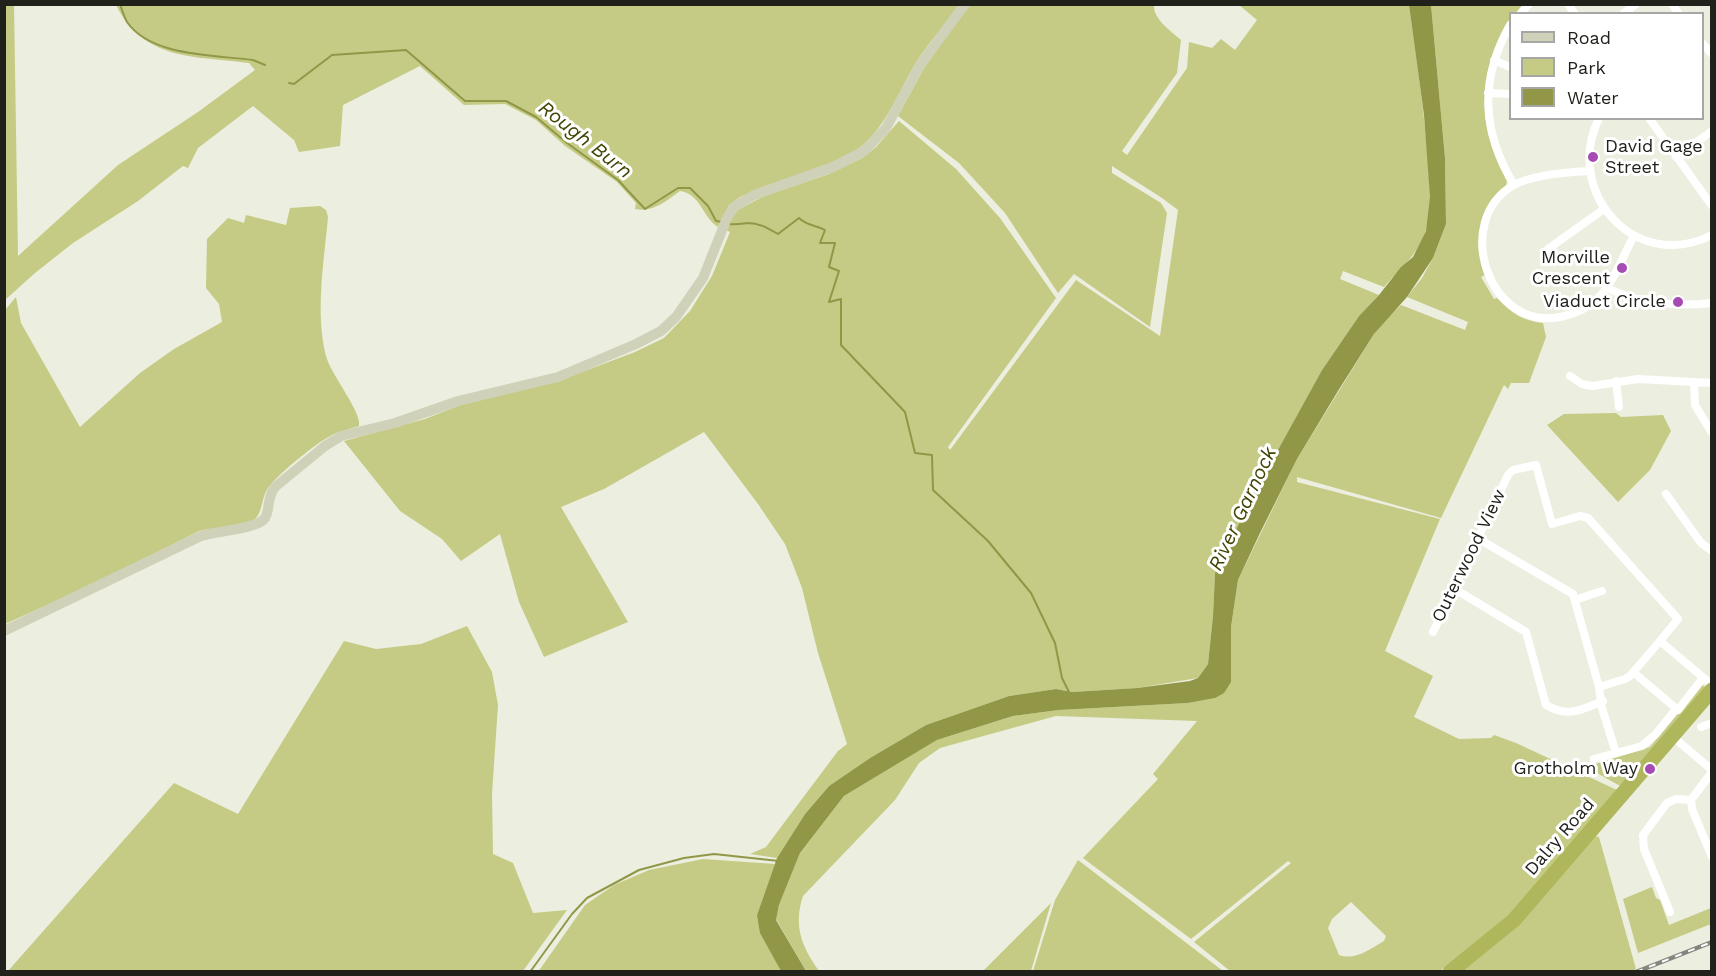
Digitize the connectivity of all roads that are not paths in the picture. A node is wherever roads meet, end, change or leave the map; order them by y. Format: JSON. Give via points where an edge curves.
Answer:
{"nodes":[{"id":1,"x":965,"y":4,"type":"edge"},
{"id":2,"x":1509,"y":28,"type":"edge"},
{"id":3,"x":1494,"y":60,"type":"junction"},
{"id":4,"x":1509,"y":67,"type":"edge"},
{"id":5,"x":1488,"y":93,"type":"junction"},
{"id":6,"x":1509,"y":93,"type":"edge"},
{"id":7,"x":1598,"y":120,"type":"edge"},
{"id":8,"x":1650,"y":120,"type":"edge"},
{"id":9,"x":1712,"y":131,"type":"edge"},
{"id":10,"x":1676,"y":157,"type":"junction"},
{"id":11,"x":1590,"y":171,"type":"junction"},
{"id":12,"x":1514,"y":185,"type":"junction"},
{"id":13,"x":1712,"y":206,"type":"edge"},
{"id":14,"x":1604,"y":209,"type":"junction"},
{"id":15,"x":1712,"y":235,"type":"edge"},
{"id":16,"x":1634,"y":236,"type":"junction"},
{"id":17,"x":1548,"y":249,"type":"dead end"},
{"id":18,"x":1607,"y":288,"type":"junction"},
{"id":19,"x":1712,"y":303,"type":"edge"},
{"id":20,"x":1570,"y":376,"type":"dead end"},
{"id":21,"x":1616,"y":381,"type":"junction"},
{"id":22,"x":1694,"y":383,"type":"junction"},
{"id":23,"x":1712,"y":383,"type":"edge"},
{"id":24,"x":1619,"y":407,"type":"dead end"},
{"id":25,"x":1712,"y":433,"type":"edge"},
{"id":26,"x":1666,"y":494,"type":"dead end"},
{"id":27,"x":1477,"y":538,"type":"junction"},
{"id":28,"x":1712,"y":551,"type":"edge"},
{"id":29,"x":1453,"y":588,"type":"junction"},
{"id":30,"x":1602,"y":591,"type":"dead end"},
{"id":31,"x":1575,"y":600,"type":"junction"},
{"id":32,"x":4,"y":631,"type":"edge"},
{"id":33,"x":1433,"y":632,"type":"dead end"},
{"id":34,"x":1660,"y":641,"type":"junction"},
{"id":35,"x":1633,"y":672,"type":"junction"},
{"id":36,"x":1707,"y":684,"type":"edge"},
{"id":37,"x":1712,"y":685,"type":"edge"},
{"id":38,"x":1599,"y":687,"type":"junction"},
{"id":39,"x":1603,"y":701,"type":"junction"},
{"id":40,"x":1677,"y":710,"type":"junction"},
{"id":41,"x":1712,"y":723,"type":"edge"},
{"id":42,"x":1701,"y":727,"type":"dead end"},
{"id":43,"x":1672,"y":736,"type":"junction"},
{"id":44,"x":1616,"y":753,"type":"junction"},
{"id":45,"x":1594,"y":759,"type":"dead end"},
{"id":46,"x":1712,"y":771,"type":"edge"},
{"id":47,"x":1691,"y":800,"type":"junction"},
{"id":48,"x":1712,"y":857,"type":"edge"},
{"id":49,"x":1670,"y":912,"type":"dead end"},
{"id":50,"x":1450,"y":972,"type":"edge"}],
"edges":[{"from":1,"to":32,"type":"street","via":[[920,65],[886,128],[864,151],[734,207],[703,278],[669,326],[558,377],[458,401],[336,439],[275,487],[259,523],[201,536]]},
{"from":2,"to":3,"type":"street"},
{"from":3,"to":4,"type":"street"},
{"from":3,"to":5,"type":"street"},
{"from":5,"to":6,"type":"street"},
{"from":5,"to":12,"type":"street","via":[[1493,141]]},
{"from":7,"to":11,"type":"street","via":[[1590,142]]},
{"from":8,"to":10,"type":"street"},
{"from":9,"to":10,"type":"street"},
{"from":10,"to":13,"type":"street"},
{"from":11,"to":12,"type":"street"},
{"from":11,"to":14,"type":"street"},
{"from":12,"to":18,"type":"street","via":[[1493,207],[1482,240],[1488,273],[1503,298],[1523,314],[1555,318],[1588,306]]},
{"from":14,"to":16,"type":"street"},
{"from":14,"to":17,"type":"street"},
{"from":15,"to":16,"type":"street","via":[[1690,243],[1668,244]]},
{"from":16,"to":18,"type":"street"},
{"from":18,"to":19,"type":"street","via":[[1658,304]]},
{"from":20,"to":21,"type":"street","via":[[1586,385]]},
{"from":21,"to":22,"type":"street"},
{"from":21,"to":24,"type":"street"},
{"from":22,"to":23,"type":"street"},
{"from":22,"to":25,"type":"street","via":[[1695,405]]},
{"from":26,"to":28,"type":"street","via":[[1701,543]]},
{"from":27,"to":29,"type":"street","name":"Outerwood View"},
{"from":27,"to":31,"type":"street","via":[[1573,594]]},
{"from":27,"to":34,"type":"street","name":"Outerwood View","via":[[1508,475],[1513,470],[1536,465],[1552,524],[1580,516],[1588,519],[1678,619]]},
{"from":29,"to":33,"type":"street","name":"Outerwood View"},
{"from":29,"to":39,"type":"street","via":[[1526,633],[1546,705],[1567,713]]},
{"from":30,"to":31,"type":"street"},
{"from":31,"to":38,"type":"street"},
{"from":34,"to":35,"type":"street"},
{"from":34,"to":36,"type":"street"},
{"from":35,"to":38,"type":"street","via":[[1626,679]]},
{"from":35,"to":40,"type":"street"},
{"from":36,"to":37,"type":"street"},
{"from":36,"to":40,"type":"street"},
{"from":36,"to":43,"type":"highway","name":"Dalry Road"},
{"from":38,"to":39,"type":"street"},
{"from":39,"to":44,"type":"street"},
{"from":40,"to":44,"type":"street","via":[[1646,745]]},
{"from":41,"to":42,"type":"street"},
{"from":43,"to":46,"type":"street"},
{"from":43,"to":50,"type":"highway","name":"Dalry Road","via":[[1514,920]]},
{"from":44,"to":45,"type":"street"},
{"from":46,"to":47,"type":"street"},
{"from":47,"to":48,"type":"street"},
{"from":47,"to":49,"type":"street","via":[[1676,799],[1667,804],[1643,835],[1644,849]]}]}
